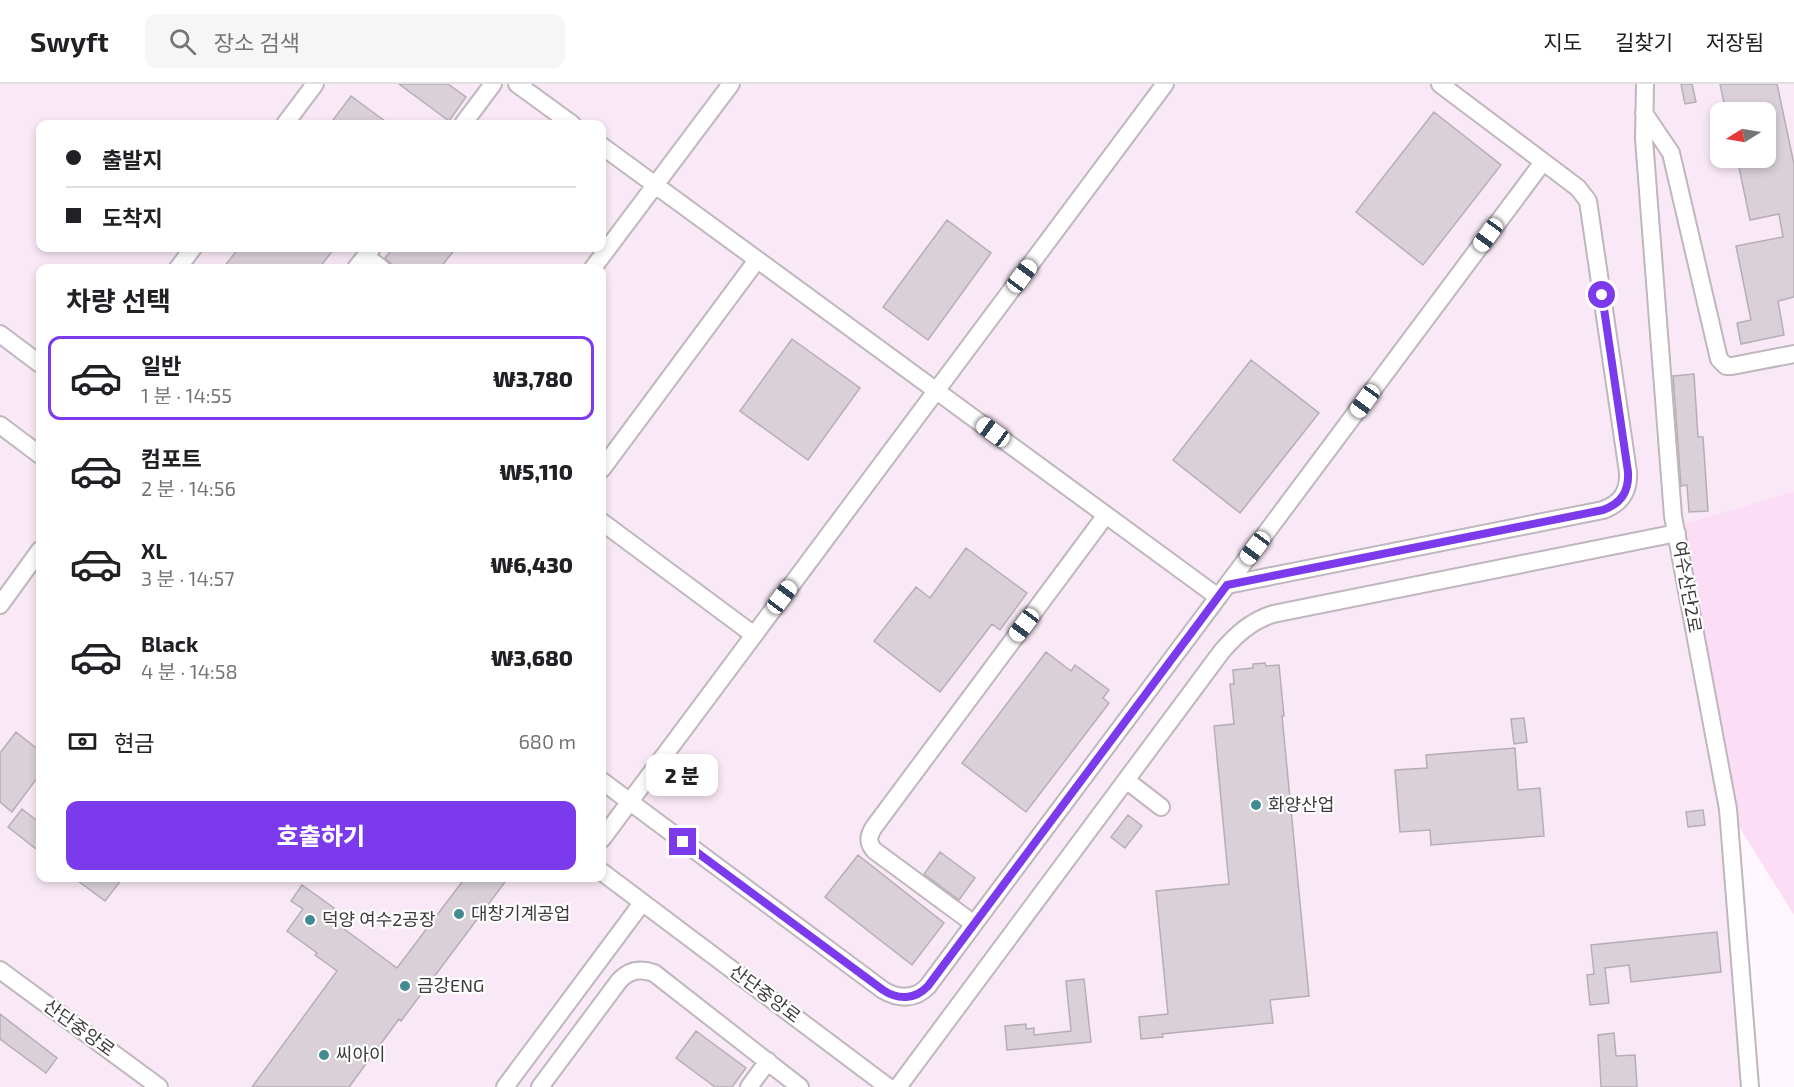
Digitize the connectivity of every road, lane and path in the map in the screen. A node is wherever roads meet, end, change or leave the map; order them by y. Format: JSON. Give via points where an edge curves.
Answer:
{"nodes":[{"id":1,"x":315,"y":84,"type":"edge"},
{"id":2,"x":493,"y":84,"type":"edge"},
{"id":3,"x":517,"y":84,"type":"edge"},
{"id":4,"x":731,"y":84,"type":"edge"},
{"id":5,"x":1165,"y":84,"type":"edge"},
{"id":6,"x":1440,"y":84,"type":"edge"},
{"id":7,"x":1645,"y":84,"type":"edge"},
{"id":8,"x":1644,"y":113,"type":"junction"},
{"id":9,"x":288,"y":120,"type":"edge"},
{"id":10,"x":466,"y":120,"type":"edge"},
{"id":11,"x":566,"y":120,"type":"edge"},
{"id":12,"x":606,"y":149,"type":"edge"},
{"id":13,"x":1543,"y":162,"type":"junction"},
{"id":14,"x":655,"y":185,"type":"junction"},
{"id":15,"x":606,"y":251,"type":"edge"},
{"id":16,"x":757,"y":260,"type":"junction"},
{"id":17,"x":0,"y":334,"type":"edge"},
{"id":18,"x":1794,"y":354,"type":"edge"},
{"id":19,"x":36,"y":361,"type":"edge"},
{"id":20,"x":936,"y":391,"type":"junction"},
{"id":21,"x":0,"y":425,"type":"edge"},
{"id":22,"x":36,"y":451,"type":"edge"},
{"id":23,"x":606,"y":464,"type":"edge"},
{"id":24,"x":1106,"y":515,"type":"junction"},
{"id":25,"x":606,"y":525,"type":"edge"},
{"id":26,"x":1677,"y":533,"type":"junction"},
{"id":27,"x":36,"y":556,"type":"edge"},
{"id":28,"x":1223,"y":591,"type":"junction"},
{"id":29,"x":0,"y":605,"type":"edge"},
{"id":30,"x":754,"y":635,"type":"junction"},
{"id":31,"x":1126,"y":780,"type":"junction"},
{"id":32,"x":606,"y":784,"type":"edge"},
{"id":33,"x":629,"y":802,"type":"junction"},
{"id":34,"x":1161,"y":807,"type":"dead end"},
{"id":35,"x":606,"y":834,"type":"edge"},
{"id":36,"x":606,"y":875,"type":"edge"},
{"id":37,"x":642,"y":903,"type":"junction"},
{"id":38,"x":974,"y":924,"type":"junction"},
{"id":39,"x":0,"y":970,"type":"edge"},
{"id":40,"x":768,"y":1061,"type":"junction"},
{"id":41,"x":159,"y":1087,"type":"edge"},
{"id":42,"x":505,"y":1087,"type":"edge"},
{"id":43,"x":540,"y":1087,"type":"edge"},
{"id":44,"x":749,"y":1087,"type":"edge"},
{"id":45,"x":800,"y":1087,"type":"edge"},
{"id":46,"x":888,"y":1087,"type":"edge"},
{"id":47,"x":897,"y":1087,"type":"edge"},
{"id":48,"x":1750,"y":1087,"type":"edge"}],
"edges":[{"from":1,"to":9,"type":"street"},
{"from":2,"to":10,"type":"street"},
{"from":3,"to":11,"type":"street"},
{"from":4,"to":14,"type":"street"},
{"from":5,"to":20,"type":"street"},
{"from":6,"to":13,"type":"street"},
{"from":7,"to":8,"type":"street","name":"여수산단2로"},
{"from":8,"to":18,"type":"street","via":[[1671,153],[1719,359],[1732,366]]},
{"from":8,"to":26,"type":"street","name":"여수산단2로"},
{"from":12,"to":14,"type":"street"},
{"from":13,"to":28,"type":"street"},
{"from":13,"to":28,"type":"street","via":[[1578,188],[1588,201],[1628,472],[1624,496],[1603,510]]},
{"from":14,"to":15,"type":"street"},
{"from":14,"to":16,"type":"street"},
{"from":16,"to":20,"type":"street"},
{"from":16,"to":23,"type":"street"},
{"from":17,"to":19,"type":"street"},
{"from":20,"to":24,"type":"street"},
{"from":20,"to":30,"type":"street"},
{"from":21,"to":22,"type":"street"},
{"from":24,"to":28,"type":"street"},
{"from":24,"to":38,"type":"street","via":[[869,837],[875,851]]},
{"from":25,"to":30,"type":"street"},
{"from":26,"to":31,"type":"street","via":[[1261,618],[1243,629],[1222,651]]},
{"from":26,"to":48,"type":"street","name":"여수산단2로","via":[[1728,809]]},
{"from":27,"to":29,"type":"street"},
{"from":28,"to":38,"type":"street"},
{"from":30,"to":33,"type":"street"},
{"from":31,"to":34,"type":"street"},
{"from":31,"to":47,"type":"street"},
{"from":32,"to":33,"type":"street"},
{"from":33,"to":35,"type":"street"},
{"from":33,"to":38,"type":"street","via":[[894,995],[921,993]]},
{"from":36,"to":37,"type":"street","name":"산단중앙로"},
{"from":37,"to":42,"type":"street"},
{"from":37,"to":46,"type":"street","name":"산단중앙로"},
{"from":39,"to":41,"type":"street","name":"산단중앙로"},
{"from":40,"to":43,"type":"street","via":[[654,973],[639,970],[627,973],[619,981]]},
{"from":40,"to":44,"type":"street"},
{"from":40,"to":45,"type":"street"}]}
